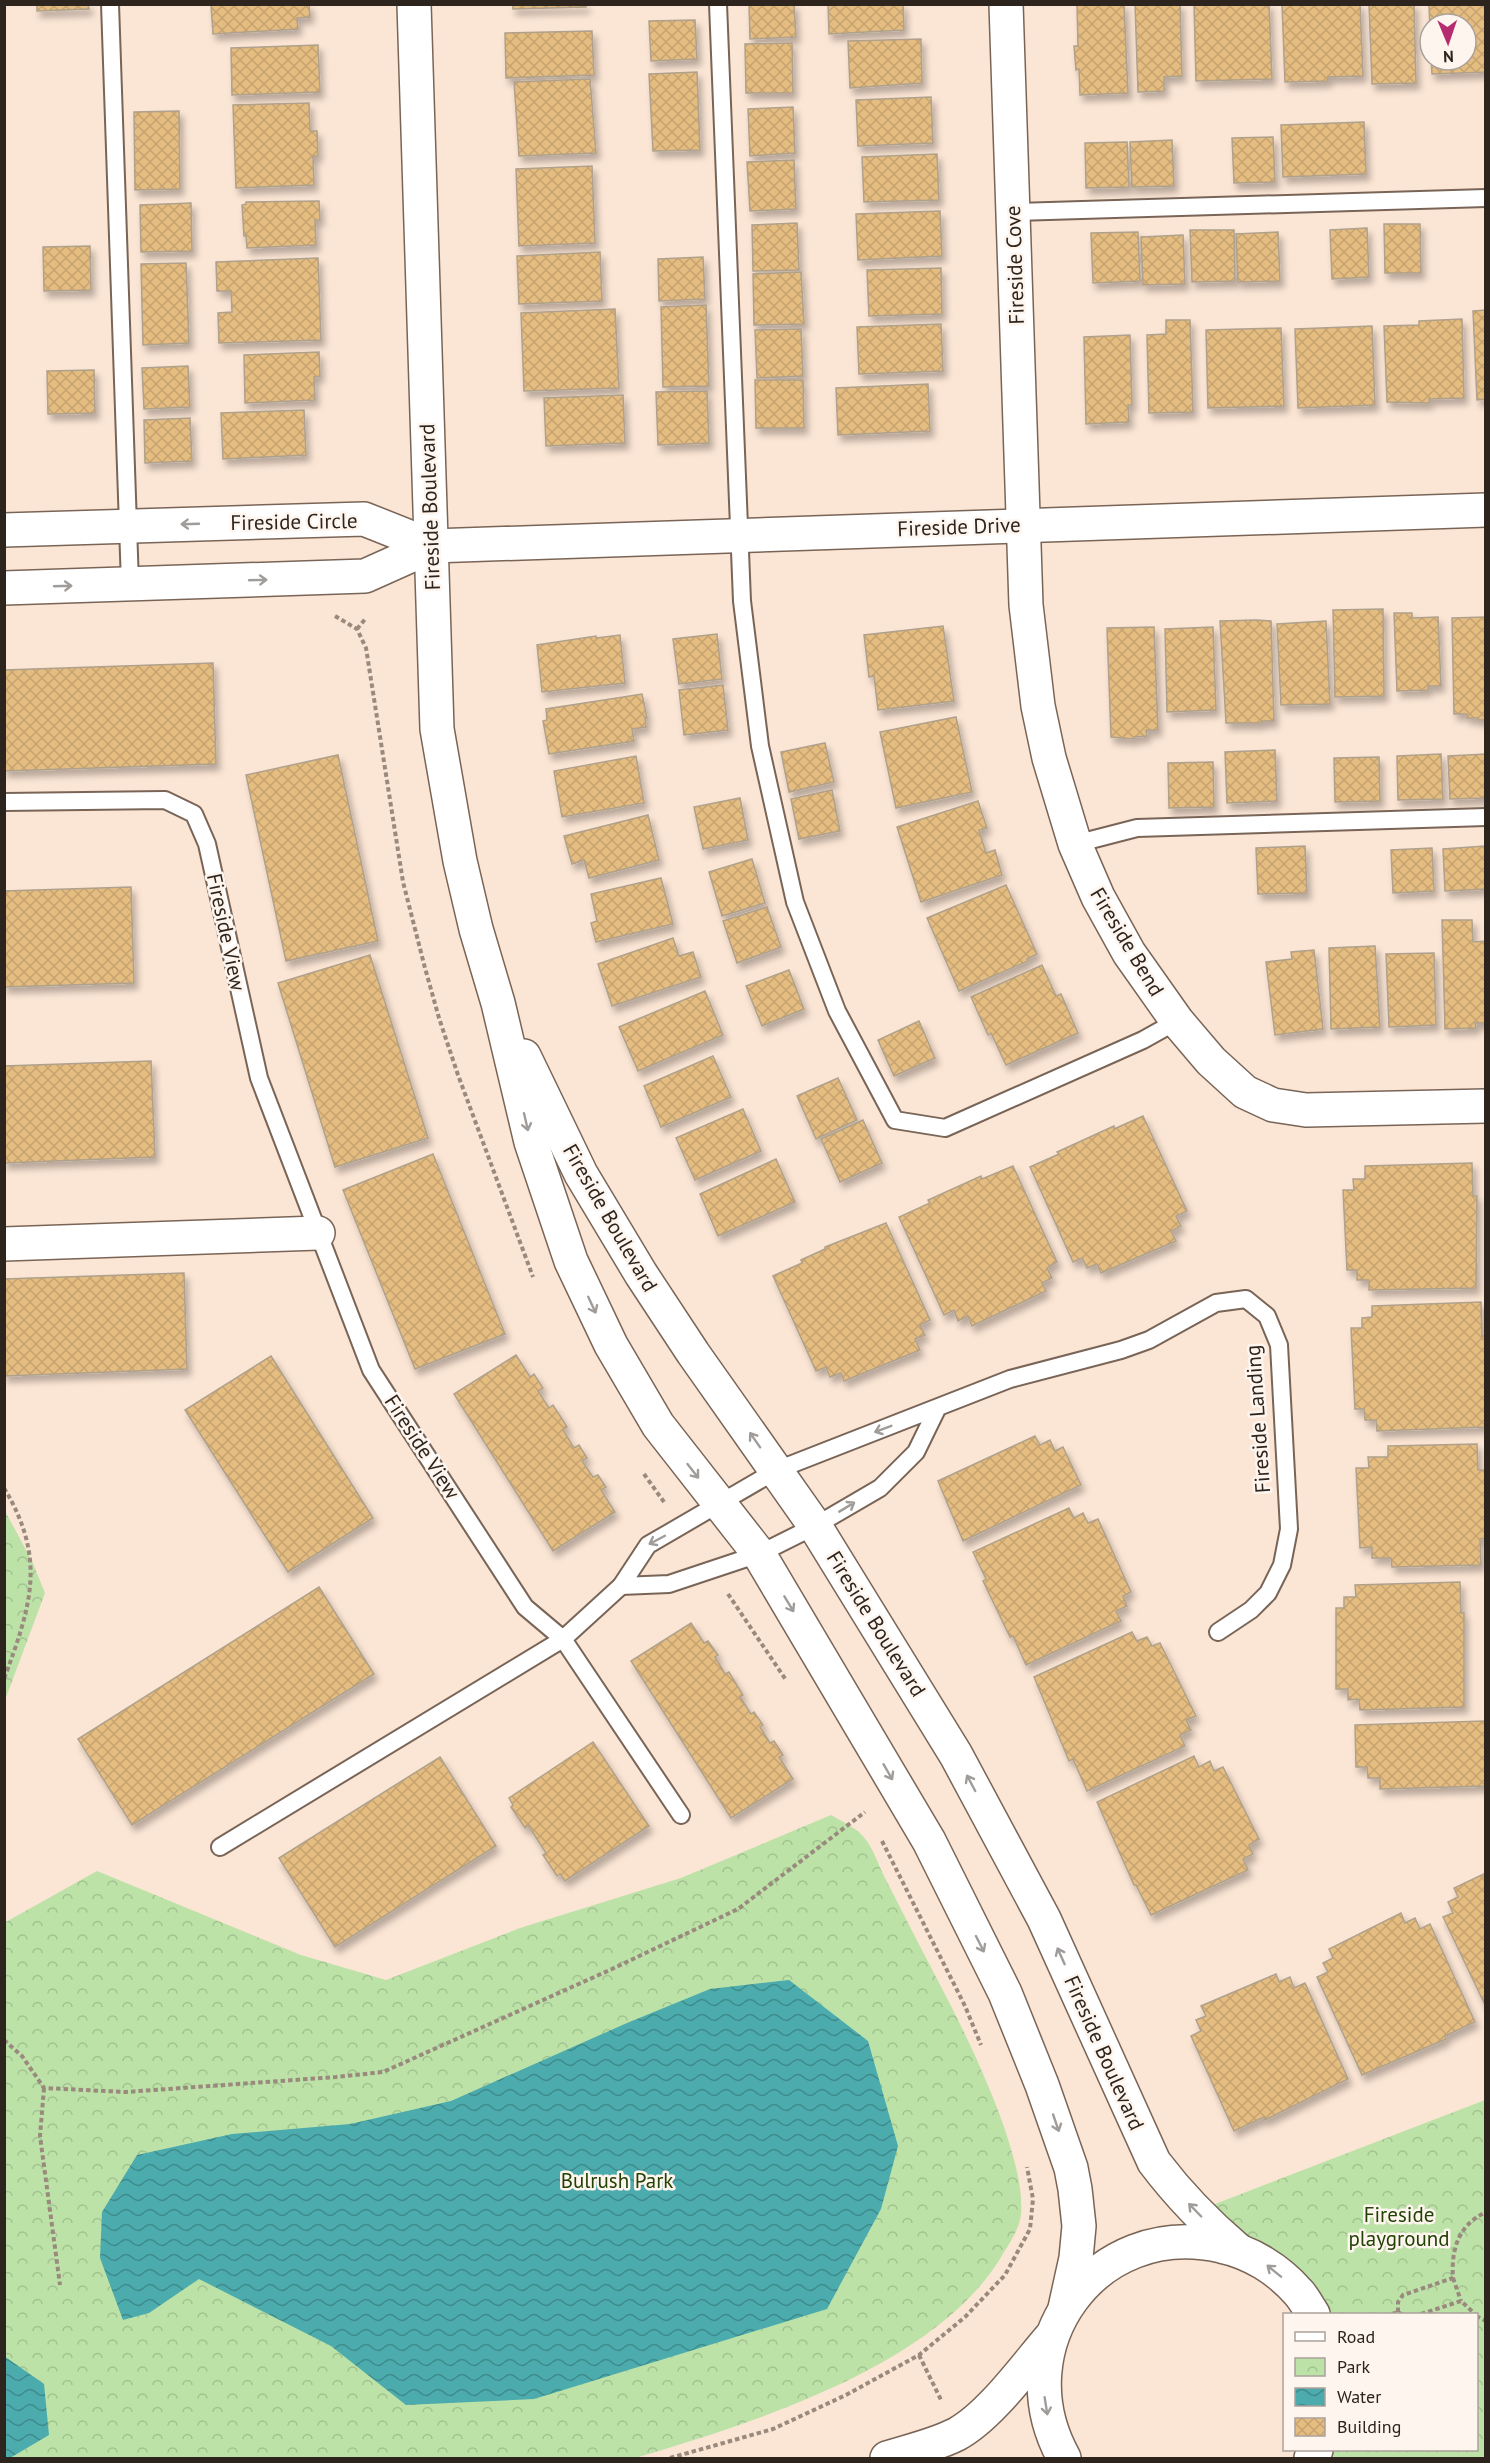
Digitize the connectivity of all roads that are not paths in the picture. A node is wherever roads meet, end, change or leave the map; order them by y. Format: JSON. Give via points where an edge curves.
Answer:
{"nodes":[{"id":1,"x":110,"y":4,"type":"edge"},
{"id":2,"x":414,"y":4,"type":"edge"},
{"id":3,"x":718,"y":4,"type":"edge"},
{"id":4,"x":1006,"y":4,"type":"edge"},
{"id":5,"x":1485,"y":198,"type":"edge"},
{"id":6,"x":1014,"y":212,"type":"junction"},
{"id":7,"x":1485,"y":510,"type":"edge"},
{"id":8,"x":1023,"y":525,"type":"junction"},
{"id":9,"x":129,"y":526,"type":"junction"},
{"id":10,"x":4,"y":530,"type":"edge"},
{"id":11,"x":739,"y":535,"type":"junction"},
{"id":12,"x":432,"y":546,"type":"junction"},
{"id":13,"x":130,"y":584,"type":"junction"},
{"id":14,"x":4,"y":588,"type":"edge"},
{"id":15,"x":4,"y":802,"type":"edge"},
{"id":16,"x":1485,"y":817,"type":"edge"},
{"id":17,"x":1075,"y":844,"type":"junction"},
{"id":18,"x":498,"y":1004,"type":"junction"},
{"id":19,"x":1176,"y":1021,"type":"junction"},
{"id":20,"x":1485,"y":1106,"type":"edge"},
{"id":21,"x":318,"y":1233,"type":"junction"},
{"id":22,"x":4,"y":1244,"type":"edge"},
{"id":23,"x":937,"y":1409,"type":"junction"},
{"id":24,"x":777,"y":1470,"type":"junction"},
{"id":25,"x":723,"y":1503,"type":"junction"},
{"id":26,"x":815,"y":1527,"type":"junction"},
{"id":27,"x":759,"y":1554,"type":"junction"},
{"id":28,"x":621,"y":1586,"type":"junction"},
{"id":29,"x":1218,"y":1632,"type":"dead end"},
{"id":30,"x":563,"y":1638,"type":"junction"},
{"id":31,"x":681,"y":1815,"type":"dead end"},
{"id":32,"x":220,"y":1846,"type":"dead end"},
{"id":33,"x":1238,"y":2250,"type":"junction"},
{"id":34,"x":1065,"y":2307,"type":"junction"},
{"id":35,"x":1312,"y":2313,"type":"edge"},
{"id":36,"x":1051,"y":2338,"type":"junction"},
{"id":37,"x":887,"y":2458,"type":"edge"},
{"id":38,"x":1064,"y":2458,"type":"edge"}],
"edges":[{"from":1,"to":9,"type":"lane"},
{"from":2,"to":12,"type":"street","name":"Fireside Boulevard"},
{"from":3,"to":11,"type":"lane"},
{"from":4,"to":6,"type":"street","name":"Fireside Cove"},
{"from":5,"to":6,"type":"lane"},
{"from":6,"to":8,"type":"street","name":"Fireside Cove"},
{"from":7,"to":8,"type":"street","name":"Fireside Drive"},
{"from":8,"to":11,"type":"street","name":"Fireside Drive"},
{"from":8,"to":17,"type":"street","name":"Fireside Bend","via":[[1026,605],[1038,706],[1051,768]]},
{"from":9,"to":10,"type":"street","name":"Fireside Circle"},
{"from":12,"to":9,"type":"street","name":"Fireside Circle","one_way":true,"via":[[364,519]]},
{"from":9,"to":13,"type":"lane"},
{"from":11,"to":12,"type":"street","name":"Fireside Drive"},
{"from":11,"to":19,"type":"lane","via":[[742,602],[760,746],[795,902],[837,1011],[895,1120],[945,1128],[1143,1040]]},
{"from":13,"to":12,"type":"street","one_way":true,"via":[[365,576]]},
{"from":12,"to":18,"type":"street","name":"Fireside Boulevard","via":[[437,729],[460,861]]},
{"from":14,"to":13,"type":"street","one_way":true},
{"from":15,"to":21,"type":"lane","name":"Fireside View","via":[[165,800],[194,814],[207,844],[259,1078]]},
{"from":16,"to":17,"type":"lane","via":[[1137,828]]},
{"from":17,"to":19,"type":"street","name":"Fireside Bend","via":[[1129,953]]},
{"from":24,"to":18,"type":"street","name":"Fireside Boulevard","one_way":true,"via":[[693,1353],[629,1254],[582,1174]]},
{"from":18,"to":25,"type":"street","name":"Fireside Boulevard","one_way":true,"via":[[531,1142],[572,1261],[610,1344],[658,1425]]},
{"from":19,"to":20,"type":"street","name":"Fireside Bend","via":[[1245,1092],[1273,1105],[1306,1110]]},
{"from":21,"to":22,"type":"street"},
{"from":21,"to":30,"type":"lane","name":"Fireside View","via":[[370,1370],[525,1607]]},
{"from":23,"to":24,"type":"lane","name":"Fireside Landing","one_way":true},
{"from":26,"to":23,"type":"lane","one_way":true,"via":[[880,1488],[916,1452]]},
{"from":23,"to":29,"type":"lane","name":"Fireside Landing","via":[[1010,1379],[1149,1340],[1215,1303],[1246,1299],[1267,1316],[1279,1345],[1289,1529],[1282,1565],[1268,1593]]},
{"from":24,"to":25,"type":"lane","name":"Fireside Landing"},
{"from":24,"to":26,"type":"street","name":"Fireside Boulevard"},
{"from":25,"to":27,"type":"street","name":"Fireside Boulevard"},
{"from":25,"to":28,"type":"lane","one_way":true,"via":[[648,1545]]},
{"from":26,"to":27,"type":"lane"},
{"from":33,"to":26,"type":"street","name":"Fireside Boulevard","one_way":true,"via":[[1179,2195],[1154,2162],[1039,1909],[956,1755]]},
{"from":27,"to":28,"type":"lane","via":[[669,1584]]},
{"from":27,"to":34,"type":"street","name":"Fireside Boulevard","one_way":true,"via":[[929,1840],[1005,1993],[1071,2168],[1079,2226]]},
{"from":28,"to":30,"type":"lane"},
{"from":30,"to":31,"type":"lane","name":"Fireside View"},
{"from":30,"to":32,"type":"lane"},
{"from":33,"to":34,"type":"street","via":[[1206,2242],[1174,2241],[1142,2248],[1104,2268]]},
{"from":35,"to":33,"type":"street","one_way":true,"via":[[1298,2292],[1271,2267]]},
{"from":34,"to":36,"type":"street"},
{"from":36,"to":37,"type":"street","via":[[974,2422],[956,2434]]},
{"from":36,"to":38,"type":"street","one_way":true,"via":[[1043,2372],[1044,2407]]}]}
